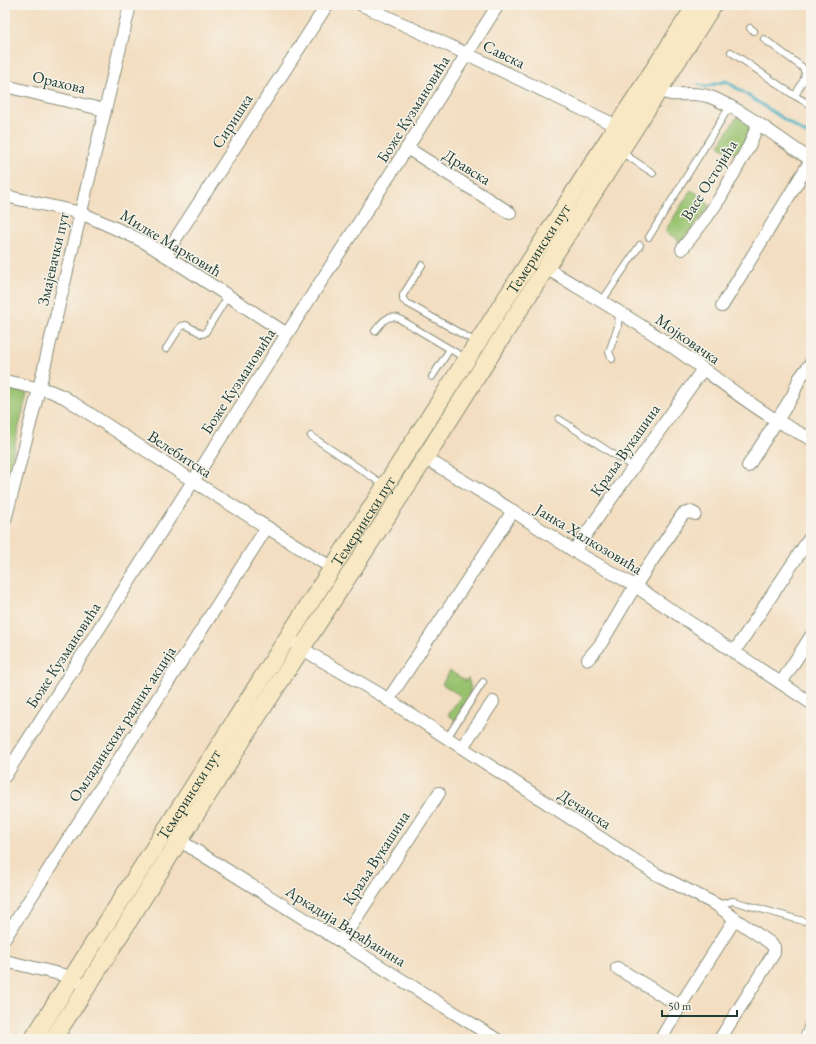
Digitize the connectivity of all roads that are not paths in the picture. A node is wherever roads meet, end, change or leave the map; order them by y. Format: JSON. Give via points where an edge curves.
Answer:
{"nodes":[{"id":1,"x":130,"y":5,"type":"edge"},
{"id":2,"x":327,"y":5,"type":"edge"},
{"id":3,"x":362,"y":5,"type":"edge"},
{"id":4,"x":498,"y":5,"type":"edge"},
{"id":5,"x":696,"y":5,"type":"edge"},
{"id":6,"x":713,"y":5,"type":"edge"},
{"id":7,"x":764,"y":39,"type":"dead end"},
{"id":8,"x":731,"y":52,"type":"dead end"},
{"id":9,"x":467,"y":54,"type":"junction"},
{"id":10,"x":5,"y":86,"type":"edge"},
{"id":11,"x":659,"y":90,"type":"junction"},
{"id":12,"x":795,"y":96,"type":"junction"},
{"id":13,"x":730,"y":106,"type":"junction"},
{"id":14,"x":811,"y":106,"type":"edge"},
{"id":15,"x":105,"y":110,"type":"junction"},
{"id":16,"x":758,"y":124,"type":"junction"},
{"id":17,"x":623,"y":130,"type":"junction"},
{"id":18,"x":407,"y":148,"type":"junction"},
{"id":19,"x":620,"y":151,"type":"junction"},
{"id":20,"x":811,"y":160,"type":"edge"},
{"id":21,"x":653,"y":173,"type":"dead end"},
{"id":22,"x":5,"y":196,"type":"edge"},
{"id":23,"x":81,"y":213,"type":"junction"},
{"id":24,"x":510,"y":214,"type":"dead end"},
{"id":25,"x":649,"y":237,"type":"dead end"},
{"id":26,"x":640,"y":245,"type":"dead end"},
{"id":27,"x":682,"y":249,"type":"dead end"},
{"id":28,"x":165,"y":255,"type":"junction"},
{"id":29,"x":422,"y":265,"type":"dead end"},
{"id":30,"x":546,"y":268,"type":"junction"},
{"id":31,"x":228,"y":296,"type":"junction"},
{"id":32,"x":602,"y":302,"type":"junction"},
{"id":33,"x":722,"y":306,"type":"dead end"},
{"id":34,"x":619,"y":312,"type":"junction"},
{"id":35,"x":375,"y":331,"type":"dead end"},
{"id":36,"x":287,"y":334,"type":"junction"},
{"id":37,"x":477,"y":342,"type":"junction"},
{"id":38,"x":166,"y":349,"type":"dead end"},
{"id":39,"x":450,"y":349,"type":"junction"},
{"id":40,"x":467,"y":359,"type":"junction"},
{"id":41,"x":612,"y":359,"type":"dead end"},
{"id":42,"x":811,"y":363,"type":"edge"},
{"id":43,"x":703,"y":369,"type":"junction"},
{"id":44,"x":432,"y":377,"type":"dead end"},
{"id":45,"x":5,"y":381,"type":"edge"},
{"id":46,"x":39,"y":389,"type":"junction"},
{"id":47,"x":559,"y":419,"type":"dead end"},
{"id":48,"x":777,"y":420,"type":"junction"},
{"id":49,"x":311,"y":436,"type":"dead end"},
{"id":50,"x":811,"y":439,"type":"edge"},
{"id":51,"x":425,"y":458,"type":"junction"},
{"id":52,"x":748,"y":466,"type":"dead end"},
{"id":53,"x":633,"y":467,"type":"junction"},
{"id":54,"x":193,"y":481,"type":"junction"},
{"id":55,"x":385,"y":486,"type":"junction"},
{"id":56,"x":513,"y":511,"type":"junction"},
{"id":57,"x":695,"y":514,"type":"dead end"},
{"id":58,"x":5,"y":520,"type":"edge"},
{"id":59,"x":266,"y":528,"type":"junction"},
{"id":60,"x":811,"y":536,"type":"edge"},
{"id":61,"x":574,"y":551,"type":"junction"},
{"id":62,"x":332,"y":568,"type":"junction"},
{"id":63,"x":635,"y":586,"type":"junction"},
{"id":64,"x":811,"y":636,"type":"edge"},
{"id":65,"x":288,"y":637,"type":"junction"},
{"id":66,"x":302,"y":647,"type":"junction"},
{"id":67,"x":734,"y":652,"type":"junction"},
{"id":68,"x":588,"y":659,"type":"dead end"},
{"id":69,"x":483,"y":682,"type":"dead end"},
{"id":70,"x":781,"y":683,"type":"junction"},
{"id":71,"x":388,"y":700,"type":"junction"},
{"id":72,"x":493,"y":702,"type":"dead end"},
{"id":73,"x":811,"y":703,"type":"edge"},
{"id":74,"x":447,"y":738,"type":"junction"},
{"id":75,"x":462,"y":748,"type":"junction"},
{"id":76,"x":5,"y":776,"type":"edge"},
{"id":77,"x":439,"y":793,"type":"dead end"},
{"id":78,"x":179,"y":840,"type":"junction"},
{"id":79,"x":717,"y":905,"type":"junction"},
{"id":80,"x":736,"y":919,"type":"junction"},
{"id":81,"x":803,"y":921,"type":"dead end"},
{"id":82,"x":5,"y":938,"type":"edge"},
{"id":83,"x":341,"y":942,"type":"junction"},
{"id":84,"x":5,"y":961,"type":"edge"},
{"id":85,"x":617,"y":968,"type":"dead end"},
{"id":86,"x":72,"y":978,"type":"junction"},
{"id":87,"x":87,"y":987,"type":"junction"},
{"id":88,"x":680,"y":1006,"type":"junction"},
{"id":89,"x":811,"y":1025,"type":"edge"},
{"id":90,"x":33,"y":1039,"type":"edge"},
{"id":91,"x":53,"y":1039,"type":"edge"},
{"id":92,"x":496,"y":1039,"type":"edge"},
{"id":93,"x":661,"y":1039,"type":"edge"},
{"id":94,"x":720,"y":1039,"type":"edge"},
{"id":95,"x":806,"y":1039,"type":"edge"}],
"edges":[{"from":1,"to":15,"type":"street","name":"Змајевачки пут"},
{"from":2,"to":28,"type":"street","name":"Сиришка"},
{"from":3,"to":9,"type":"street","name":"Савска"},
{"from":4,"to":9,"type":"street","name":"Боже Кузмановића"},
{"from":5,"to":17,"type":"main road","name":"Темерински пут"},
{"from":6,"to":11,"type":"main road","name":"Темерински пут"},
{"from":7,"to":12,"type":"lane","via":[[802,67],[806,73]]},
{"from":8,"to":12,"type":"lane"},
{"from":9,"to":17,"type":"street","name":"Савска"},
{"from":9,"to":18,"type":"street","name":"Боже Кузмановића"},
{"from":10,"to":15,"type":"street","name":"Орахова"},
{"from":11,"to":13,"type":"street","via":[[673,94],[700,95]]},
{"from":11,"to":17,"type":"main road","name":"Темерински пут"},
{"from":12,"to":14,"type":"lane"},
{"from":13,"to":16,"type":"street"},
{"from":13,"to":25,"type":"lane"},
{"from":15,"to":23,"type":"street","name":"Змајевачки пут"},
{"from":16,"to":20,"type":"street"},
{"from":16,"to":27,"type":"street","name":"Васе Остојића","via":[[749,146],[720,198]]},
{"from":17,"to":19,"type":"main road","name":"Темерински пут"},
{"from":17,"to":37,"type":"main road","name":"Темерински пут"},
{"from":18,"to":24,"type":"street","name":"Дравска"},
{"from":18,"to":36,"type":"street","name":"Боже Кузмановића"},
{"from":19,"to":21,"type":"lane"},
{"from":19,"to":30,"type":"main road","name":"Темерински пут"},
{"from":20,"to":33,"type":"street"},
{"from":22,"to":23,"type":"street","name":"Милке Марковић"},
{"from":23,"to":28,"type":"street","name":"Милке Марковић","via":[[128,234]]},
{"from":23,"to":46,"type":"street","name":"Змајевачки пут"},
{"from":26,"to":32,"type":"lane"},
{"from":28,"to":31,"type":"street","name":"Милке Марковић"},
{"from":29,"to":37,"type":"lane","via":[[403,295],[403,300]]},
{"from":30,"to":32,"type":"street","name":"Мојковачка"},
{"from":30,"to":51,"type":"main road","name":"Темерински пут"},
{"from":31,"to":36,"type":"street","name":"Милке Марковић"},
{"from":31,"to":38,"type":"lane","via":[[205,333],[181,326]]},
{"from":32,"to":34,"type":"street","name":"Мојковачка"},
{"from":34,"to":41,"type":"lane","via":[[618,326],[609,352]]},
{"from":34,"to":43,"type":"street","name":"Мојковачка"},
{"from":35,"to":39,"type":"lane","via":[[388,318],[398,318]]},
{"from":36,"to":54,"type":"street","name":"Боже Кузмановића"},
{"from":37,"to":40,"type":"main road","name":"Темерински пут"},
{"from":39,"to":40,"type":"lane"},
{"from":39,"to":44,"type":"lane"},
{"from":40,"to":55,"type":"main road","name":"Темерински пут"},
{"from":42,"to":48,"type":"street","via":[[799,379],[793,395]]},
{"from":43,"to":48,"type":"street","name":"Мојковачка"},
{"from":43,"to":53,"type":"street","name":"Краља Вукашина"},
{"from":45,"to":46,"type":"street","name":"Велебитска"},
{"from":46,"to":54,"type":"street","name":"Велебитска","via":[[64,397]]},
{"from":46,"to":58,"type":"street","name":"Змајевачки пут"},
{"from":47,"to":53,"type":"lane"},
{"from":48,"to":50,"type":"street","name":"Мојковачка"},
{"from":48,"to":52,"type":"street"},
{"from":49,"to":55,"type":"lane"},
{"from":51,"to":56,"type":"street","name":"Јанка Халкозовића"},
{"from":51,"to":66,"type":"main road","name":"Темерински пут"},
{"from":53,"to":61,"type":"street","name":"Краља Вукашина"},
{"from":54,"to":59,"type":"street","name":"Велебитска"},
{"from":54,"to":76,"type":"street","name":"Боже Кузмановића"},
{"from":55,"to":62,"type":"main road","name":"Темерински пут"},
{"from":56,"to":61,"type":"street","name":"Јанка Халкозовића"},
{"from":56,"to":71,"type":"street"},
{"from":57,"to":63,"type":"street","via":[[683,514]]},
{"from":59,"to":62,"type":"street","name":"Велебитска"},
{"from":59,"to":82,"type":"street","name":"Омладинских радних акција"},
{"from":60,"to":67,"type":"street"},
{"from":61,"to":63,"type":"street","name":"Јанка Халкозовића"},
{"from":62,"to":65,"type":"main road","name":"Темерински пут"},
{"from":63,"to":67,"type":"street","name":"Јанка Халкозовића"},
{"from":63,"to":68,"type":"street","via":[[600,645]]},
{"from":64,"to":70,"type":"street"},
{"from":65,"to":66,"type":"street","name":"Дечанска"},
{"from":65,"to":86,"type":"main road","name":"Темерински пут"},
{"from":66,"to":71,"type":"street","name":"Дечанска"},
{"from":66,"to":78,"type":"main road","name":"Темерински пут"},
{"from":67,"to":70,"type":"street","name":"Јанка Халкозовића"},
{"from":69,"to":74,"type":"lane"},
{"from":70,"to":73,"type":"street","name":"Јанка Халкозовића"},
{"from":71,"to":74,"type":"street","name":"Дечанска"},
{"from":72,"to":75,"type":"street"},
{"from":74,"to":75,"type":"street","name":"Дечанска"},
{"from":75,"to":79,"type":"street","name":"Дечанска","via":[[656,874]]},
{"from":77,"to":83,"type":"street","name":"Краља Вукашина"},
{"from":78,"to":83,"type":"street","name":"Аркадија Варађанина"},
{"from":78,"to":87,"type":"main road","name":"Темерински пут"},
{"from":79,"to":80,"type":"street","name":"Дечанска"},
{"from":79,"to":81,"type":"lane","via":[[733,901]]},
{"from":80,"to":88,"type":"street"},
{"from":80,"to":94,"type":"street","name":"Дечанска","via":[[769,942],[774,947],[774,953]]},
{"from":83,"to":92,"type":"street","name":"Аркадија Варађанина"},
{"from":84,"to":86,"type":"street"},
{"from":85,"to":88,"type":"street"},
{"from":86,"to":87,"type":"street"},
{"from":86,"to":90,"type":"main road","name":"Темерински пут"},
{"from":87,"to":91,"type":"main road","name":"Темерински пут"},
{"from":88,"to":93,"type":"street"},
{"from":89,"to":95,"type":"street"}]}
